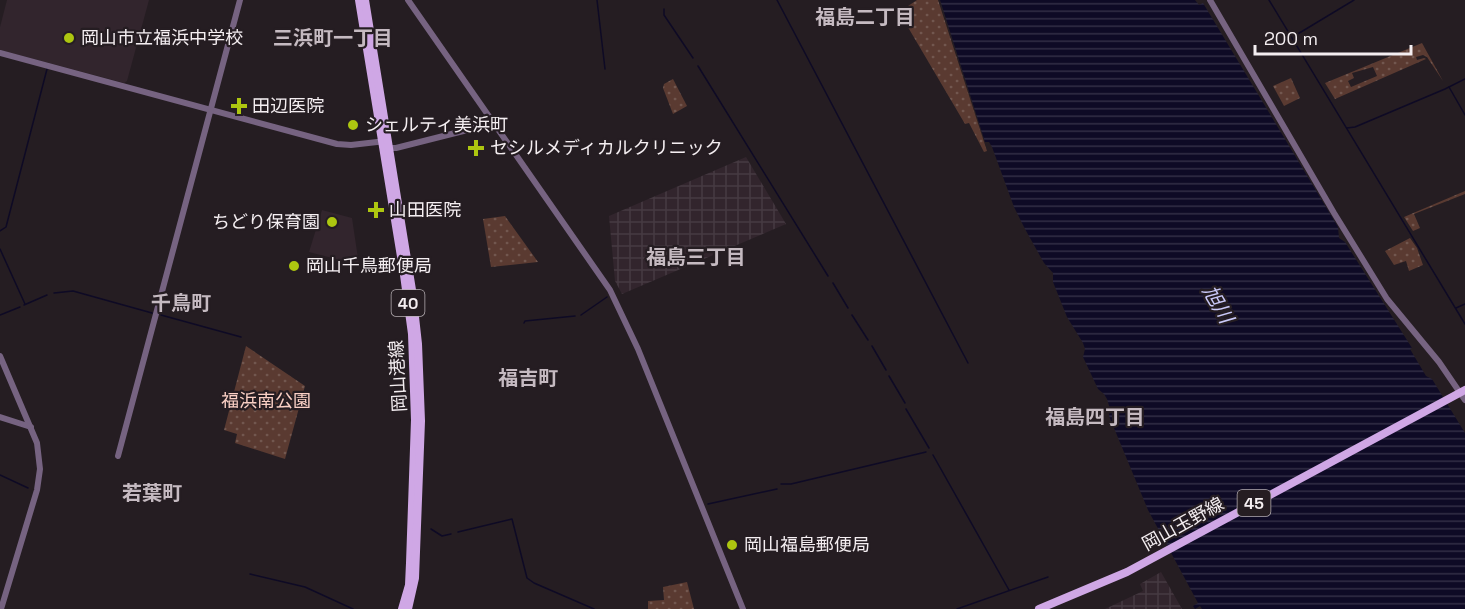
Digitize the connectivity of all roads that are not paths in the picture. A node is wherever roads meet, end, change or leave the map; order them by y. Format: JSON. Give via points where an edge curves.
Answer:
{"nodes":[{"id":1,"x":240,"y":0,"type":"edge"},
{"id":2,"x":359,"y":0,"type":"edge"},
{"id":3,"x":365,"y":0,"type":"edge"},
{"id":4,"x":408,"y":0,"type":"edge"},
{"id":5,"x":1210,"y":0,"type":"edge"},
{"id":6,"x":0,"y":54,"type":"edge"},
{"id":7,"x":210,"y":110,"type":"junction"},
{"id":8,"x":495,"y":123,"type":"junction"},
{"id":9,"x":386,"y":145,"type":"junction"},
{"id":10,"x":0,"y":356,"type":"edge"},
{"id":11,"x":1465,"y":390,"type":"edge"},
{"id":12,"x":1465,"y":400,"type":"edge"},
{"id":13,"x":0,"y":417,"type":"edge"},
{"id":14,"x":31,"y":428,"type":"junction"},
{"id":15,"x":118,"y":456,"type":"dead end"},
{"id":16,"x":1,"y":609,"type":"edge"},
{"id":17,"x":402,"y":609,"type":"edge"},
{"id":18,"x":408,"y":609,"type":"edge"},
{"id":19,"x":743,"y":609,"type":"edge"},
{"id":20,"x":1039,"y":609,"type":"edge"}],
"edges":[{"from":1,"to":7,"type":"street"},
{"from":2,"to":9,"type":"main road","name":"岡山港線","number":"40"},
{"from":3,"to":9,"type":"main road","name":"岡山港線","number":"40"},
{"from":4,"to":8,"type":"street"},
{"from":5,"to":12,"type":"street","via":[[1387,299]]},
{"from":6,"to":7,"type":"street"},
{"from":7,"to":9,"type":"street","via":[[343,145]]},
{"from":7,"to":15,"type":"street"},
{"from":8,"to":9,"type":"street"},
{"from":8,"to":19,"type":"street","via":[[615,300]]},
{"from":9,"to":17,"type":"main road","name":"岡山港線","number":"40","via":[[415,375],[410,574]]},
{"from":9,"to":18,"type":"main road","name":"岡山港線","number":"40","via":[[412,290],[420,374],[416,565]]},
{"from":10,"to":14,"type":"street"},
{"from":11,"to":20,"type":"main road","name":"岡山玉野線","number":"45","bridge":true,"via":[[1126,572]]},
{"from":13,"to":14,"type":"street"},
{"from":14,"to":16,"type":"street","via":[[39,456],[38,486]]}]}
